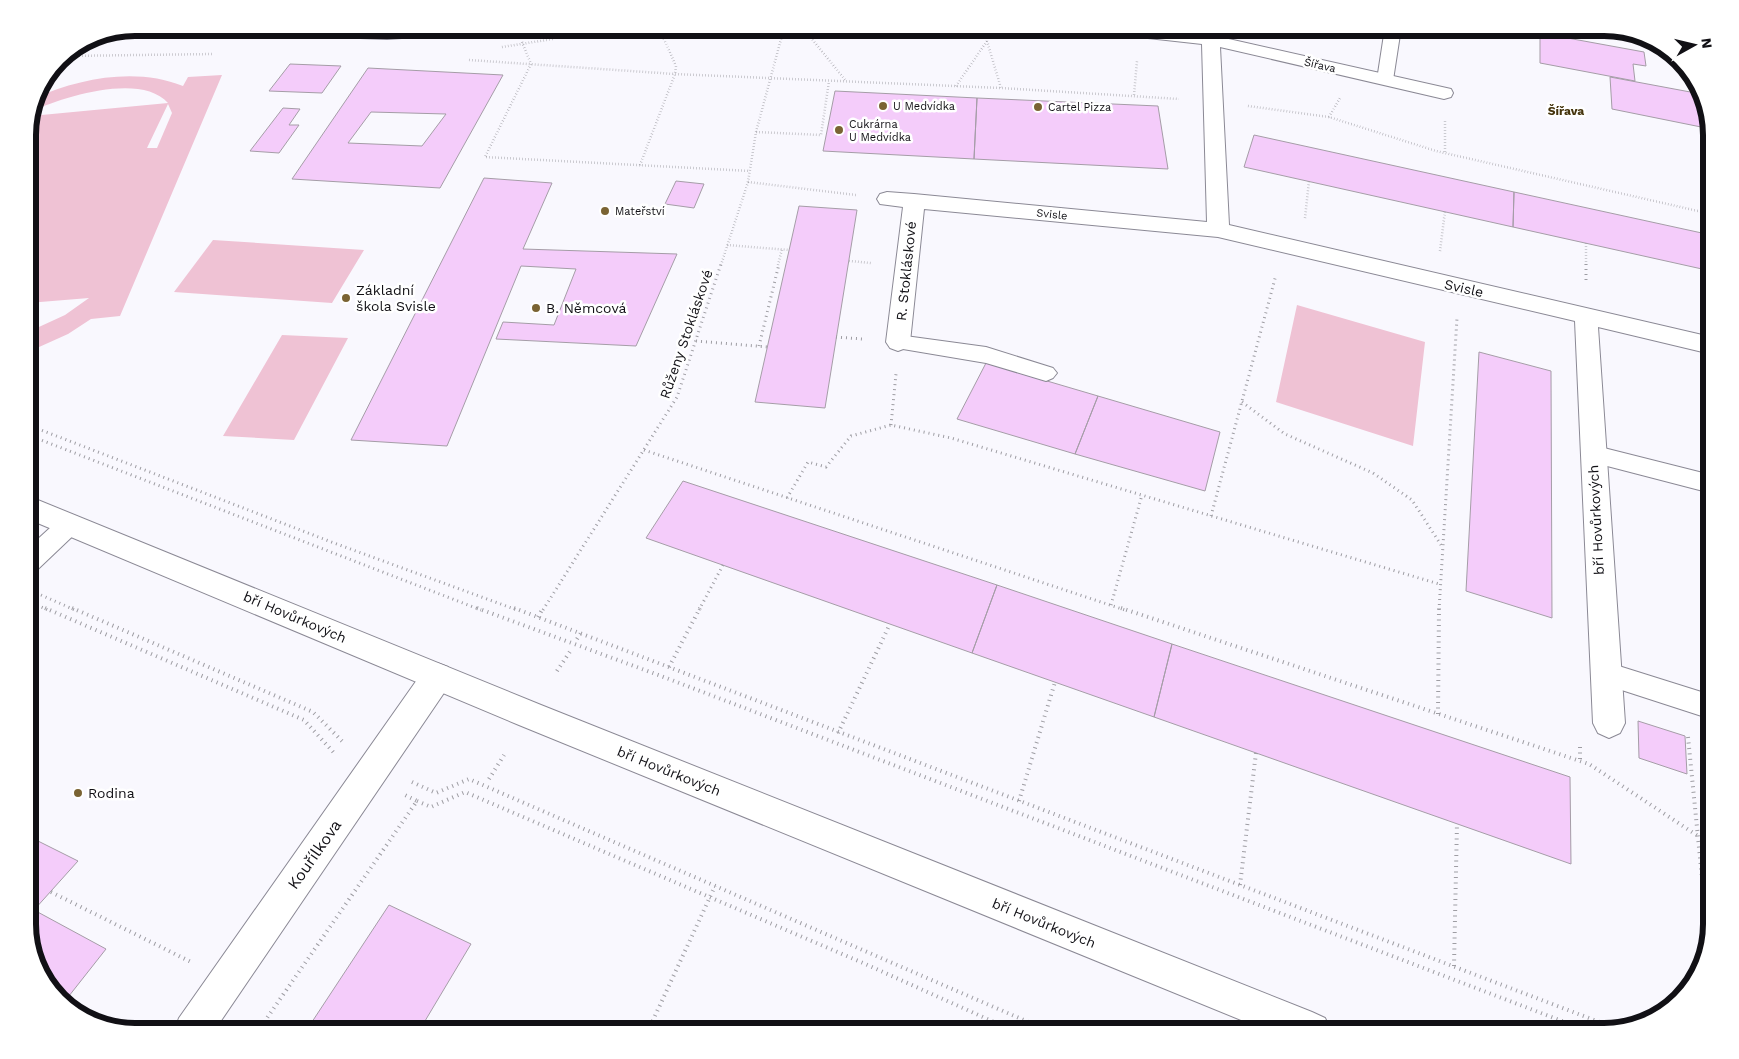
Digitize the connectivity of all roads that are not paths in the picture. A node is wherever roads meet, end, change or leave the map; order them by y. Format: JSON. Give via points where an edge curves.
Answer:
{"nodes":[{"id":1,"x":1206,"y":36,"type":"edge"},
{"id":2,"x":1214,"y":36,"type":"edge"},
{"id":3,"x":1393,"y":36,"type":"edge"},
{"id":4,"x":1385,"y":80,"type":"junction"},
{"id":5,"x":1444,"y":93,"type":"dead end"},
{"id":6,"x":887,"y":199,"type":"road end"},
{"id":7,"x":914,"y":201,"type":"junction"},
{"id":8,"x":1218,"y":230,"type":"junction"},
{"id":9,"x":1586,"y":317,"type":"junction"},
{"id":10,"x":898,"y":342,"type":"joint"},
{"id":11,"x":1703,"y":344,"type":"edge"},
{"id":12,"x":1046,"y":372,"type":"dead end"},
{"id":13,"x":1592,"y":454,"type":"junction"},
{"id":14,"x":1703,"y":482,"type":"edge"},
{"id":15,"x":36,"y":510,"type":"edge"},
{"id":16,"x":70,"y":524,"type":"junction"},
{"id":17,"x":36,"y":556,"type":"edge"},
{"id":18,"x":1606,"y":674,"type":"junction"},
{"id":19,"x":437,"y":677,"type":"junction"},
{"id":20,"x":1703,"y":704,"type":"edge"},
{"id":21,"x":1608,"y":723,"type":"dead end"},
{"id":22,"x":198,"y":1023,"type":"edge"},
{"id":23,"x":1290,"y":1023,"type":"edge"}],
"edges":[{"from":1,"to":8,"type":"street"},
{"from":2,"to":4,"type":"street","name":"Šířava"},
{"from":3,"to":4,"type":"lane"},
{"from":4,"to":5,"type":"street","name":"Šířava"},
{"from":6,"to":7,"type":"street","name":"Svisle"},
{"from":7,"to":8,"type":"street","name":"Svisle"},
{"from":7,"to":10,"type":"street","name":"R. Stokláskové"},
{"from":8,"to":9,"type":"street","name":"Svisle"},
{"from":9,"to":11,"type":"street","name":"Svisle"},
{"from":9,"to":13,"type":"street","name":"bří Hovůrkových"},
{"from":10,"to":12,"type":"lane","via":[[986,355]]},
{"from":13,"to":14,"type":"lane"},
{"from":13,"to":18,"type":"street","name":"bří Hovůrkových"},
{"from":15,"to":16,"type":"street","name":"bří Hovůrkových"},
{"from":16,"to":17,"type":"lane"},
{"from":16,"to":19,"type":"street","name":"bří Hovůrkových"},
{"from":18,"to":20,"type":"lane"},
{"from":18,"to":21,"type":"street","name":"bří Hovůrkových"},
{"from":19,"to":22,"type":"street","name":"Kouřílkova"},
{"from":19,"to":23,"type":"street","name":"bří Hovůrkových"}]}
